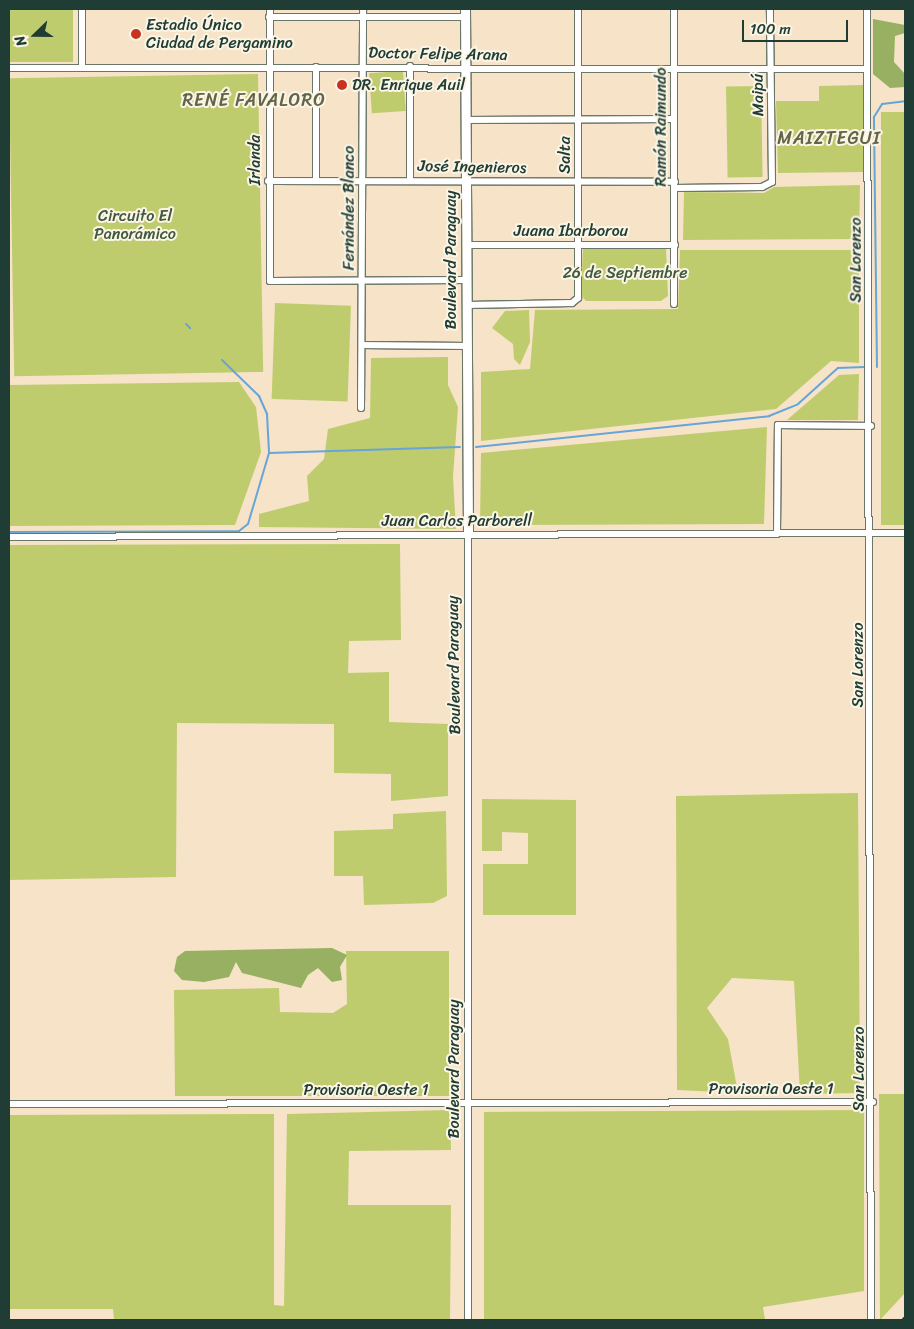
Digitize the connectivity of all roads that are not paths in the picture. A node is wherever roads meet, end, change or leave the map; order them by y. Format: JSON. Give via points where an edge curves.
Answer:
{"nodes":[{"id":1,"x":82,"y":9,"type":"edge"},
{"id":2,"x":270,"y":9,"type":"edge"},
{"id":3,"x":364,"y":9,"type":"edge"},
{"id":4,"x":578,"y":9,"type":"edge"},
{"id":5,"x":674,"y":9,"type":"edge"},
{"id":6,"x":770,"y":9,"type":"edge"},
{"id":7,"x":868,"y":9,"type":"edge"},
{"id":8,"x":466,"y":13,"type":"edge"},
{"id":9,"x":270,"y":16,"type":"junction"},
{"id":10,"x":363,"y":16,"type":"junction"},
{"id":11,"x":316,"y":66,"type":"junction"},
{"id":12,"x":364,"y":66,"type":"junction"},
{"id":13,"x":410,"y":66,"type":"junction"},
{"id":14,"x":82,"y":67,"type":"junction"},
{"id":15,"x":9,"y":68,"type":"edge"},
{"id":16,"x":269,"y":68,"type":"junction"},
{"id":17,"x":771,"y":69,"type":"junction"},
{"id":18,"x":868,"y":69,"type":"junction"},
{"id":19,"x":466,"y":70,"type":"junction"},
{"id":20,"x":579,"y":70,"type":"junction"},
{"id":21,"x":674,"y":70,"type":"junction"},
{"id":22,"x":674,"y":119,"type":"junction"},
{"id":23,"x":467,"y":120,"type":"junction"},
{"id":24,"x":579,"y":120,"type":"junction"},
{"id":25,"x":316,"y":180,"type":"junction"},
{"id":26,"x":364,"y":180,"type":"junction"},
{"id":27,"x":410,"y":180,"type":"junction"},
{"id":28,"x":268,"y":181,"type":"junction"},
{"id":29,"x":466,"y":182,"type":"junction"},
{"id":30,"x":579,"y":182,"type":"junction"},
{"id":31,"x":772,"y":182,"type":"joint"},
{"id":32,"x":675,"y":185,"type":"junction"},
{"id":33,"x":467,"y":245,"type":"junction"},
{"id":34,"x":579,"y":245,"type":"junction"},
{"id":35,"x":674,"y":245,"type":"junction"},
{"id":36,"x":467,"y":280,"type":"junction"},
{"id":37,"x":363,"y":281,"type":"junction"},
{"id":38,"x":674,"y":304,"type":"dead end"},
{"id":39,"x":467,"y":305,"type":"junction"},
{"id":40,"x":362,"y":345,"type":"junction"},
{"id":41,"x":466,"y":346,"type":"junction"},
{"id":42,"x":361,"y":408,"type":"dead end"},
{"id":43,"x":871,"y":426,"type":"junction"},
{"id":44,"x":872,"y":533,"type":"junction"},
{"id":45,"x":905,"y":533,"type":"edge"},
{"id":46,"x":468,"y":534,"type":"junction"},
{"id":47,"x":777,"y":534,"type":"junction"},
{"id":48,"x":9,"y":537,"type":"edge"},
{"id":49,"x":873,"y":1102,"type":"junction"},
{"id":50,"x":9,"y":1104,"type":"edge"},
{"id":51,"x":469,"y":1104,"type":"junction"},
{"id":52,"x":468,"y":1320,"type":"edge"},
{"id":53,"x":871,"y":1320,"type":"edge"}],
"edges":[{"from":1,"to":14,"type":"street"},
{"from":2,"to":9,"type":"street","name":"Irlanda"},
{"from":3,"to":10,"type":"street","name":"Fernández Blanco"},
{"from":4,"to":20,"type":"street","name":"Salta"},
{"from":5,"to":21,"type":"street","name":"Ramón Raimundo"},
{"from":6,"to":17,"type":"street","name":"Maipú"},
{"from":7,"to":18,"type":"street","name":"San Lorenzo"},
{"from":8,"to":10,"type":"street"},
{"from":8,"to":19,"type":"street","name":"Boulevard Paraguay"},
{"from":9,"to":10,"type":"street"},
{"from":9,"to":16,"type":"street","name":"Irlanda"},
{"from":10,"to":12,"type":"street","name":"Fernández Blanco"},
{"from":11,"to":12,"type":"street","name":"Doctor Felipe Arana"},
{"from":11,"to":16,"type":"street","name":"Doctor Felipe Arana"},
{"from":11,"to":25,"type":"street"},
{"from":12,"to":13,"type":"street","name":"Doctor Felipe Arana"},
{"from":12,"to":26,"type":"street","name":"Fernández Blanco"},
{"from":13,"to":19,"type":"street","name":"Doctor Felipe Arana"},
{"from":13,"to":27,"type":"street"},
{"from":14,"to":15,"type":"street","name":"Doctor Felipe Arana"},
{"from":14,"to":16,"type":"street","name":"Doctor Felipe Arana"},
{"from":16,"to":28,"type":"street","name":"Irlanda"},
{"from":17,"to":18,"type":"street","name":"Doctor Felipe Arana"},
{"from":17,"to":21,"type":"street","name":"Doctor Felipe Arana"},
{"from":17,"to":31,"type":"street","name":"Maipú"},
{"from":18,"to":43,"type":"street","name":"San Lorenzo"},
{"from":19,"to":20,"type":"street","name":"Doctor Felipe Arana"},
{"from":19,"to":23,"type":"street","name":"Boulevard Paraguay"},
{"from":20,"to":21,"type":"street","name":"Doctor Felipe Arana"},
{"from":20,"to":24,"type":"street","name":"Salta"},
{"from":21,"to":22,"type":"street","name":"Ramón Raimundo"},
{"from":22,"to":24,"type":"street"},
{"from":22,"to":32,"type":"street","name":"Ramón Raimundo"},
{"from":23,"to":24,"type":"street"},
{"from":23,"to":29,"type":"street","name":"Boulevard Paraguay"},
{"from":24,"to":30,"type":"street","name":"Salta"},
{"from":25,"to":26,"type":"street","name":"José Ingenieros"},
{"from":25,"to":28,"type":"street","name":"José Ingenieros"},
{"from":26,"to":27,"type":"street","name":"José Ingenieros"},
{"from":26,"to":37,"type":"street","name":"Fernández Blanco"},
{"from":27,"to":29,"type":"street","name":"José Ingenieros"},
{"from":28,"to":37,"type":"street","name":"Irlanda","via":[[270,281]]},
{"from":29,"to":30,"type":"street","name":"José Ingenieros"},
{"from":29,"to":33,"type":"street","name":"Boulevard Paraguay"},
{"from":30,"to":32,"type":"street","name":"José Ingenieros"},
{"from":30,"to":34,"type":"street","name":"Salta"},
{"from":31,"to":32,"type":"street","name":"José Ingenieros","via":[[762,187]]},
{"from":32,"to":35,"type":"street","name":"Ramón Raimundo"},
{"from":33,"to":34,"type":"street","name":"Juana Ibarborou"},
{"from":33,"to":36,"type":"street","name":"Boulevard Paraguay"},
{"from":34,"to":35,"type":"street","name":"Juana Ibarborou"},
{"from":34,"to":39,"type":"street","name":"Salta","via":[[577,302]]},
{"from":35,"to":38,"type":"street","name":"Ramón Raimundo"},
{"from":36,"to":37,"type":"street"},
{"from":36,"to":39,"type":"street","name":"Boulevard Paraguay"},
{"from":37,"to":40,"type":"street","name":"Fernández Blanco"},
{"from":39,"to":41,"type":"street","name":"Boulevard Paraguay"},
{"from":40,"to":41,"type":"street"},
{"from":40,"to":42,"type":"street","name":"Fernández Blanco"},
{"from":41,"to":46,"type":"street","name":"Boulevard Paraguay"},
{"from":43,"to":44,"type":"street","name":"San Lorenzo"},
{"from":43,"to":47,"type":"street","via":[[778,425]]},
{"from":44,"to":45,"type":"street","name":"Juan Carlos Parborell"},
{"from":44,"to":47,"type":"street","name":"Juan Carlos Parborell"},
{"from":44,"to":49,"type":"street","name":"San Lorenzo"},
{"from":46,"to":47,"type":"street","name":"Juan Carlos Parborell"},
{"from":46,"to":48,"type":"street","name":"Juan Carlos Parborell"},
{"from":46,"to":51,"type":"street","name":"Boulevard Paraguay"},
{"from":49,"to":51,"type":"street","name":"Provisoria Oeste 1"},
{"from":49,"to":53,"type":"street","name":"San Lorenzo"},
{"from":50,"to":51,"type":"street","name":"Provisoria Oeste 1"},
{"from":51,"to":52,"type":"street","name":"Boulevard Paraguay"}]}
